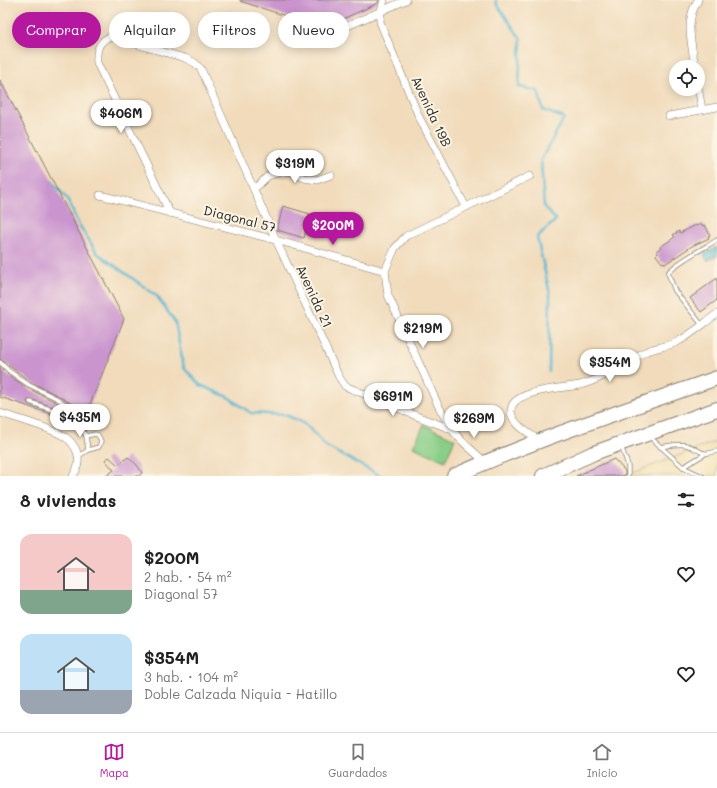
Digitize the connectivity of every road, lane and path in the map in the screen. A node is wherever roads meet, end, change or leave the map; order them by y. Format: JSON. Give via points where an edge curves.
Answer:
{"nodes":[{"id":1,"x":384,"y":0,"type":"edge"},
{"id":2,"x":406,"y":0,"type":"edge"},
{"id":3,"x":698,"y":0,"type":"edge"},
{"id":4,"x":381,"y":11,"type":"junction"},
{"id":5,"x":349,"y":25,"type":"edge"},
{"id":6,"x":694,"y":60,"type":"edge"},
{"id":7,"x":700,"y":96,"type":"edge"},
{"id":8,"x":717,"y":107,"type":"edge"},
{"id":9,"x":702,"y":110,"type":"junction"},
{"id":10,"x":669,"y":116,"type":"dead end"},
{"id":11,"x":331,"y":176,"type":"dead end"},
{"id":12,"x":530,"y":176,"type":"dead end"},
{"id":13,"x":254,"y":189,"type":"junction"},
{"id":14,"x":100,"y":195,"type":"dead end"},
{"id":15,"x":466,"y":207,"type":"junction"},
{"id":16,"x":170,"y":213,"type":"junction"},
{"id":17,"x":276,"y":240,"type":"junction"},
{"id":18,"x":717,"y":240,"type":"edge"},
{"id":19,"x":385,"y":271,"type":"junction"},
{"id":20,"x":717,"y":314,"type":"edge"},
{"id":21,"x":702,"y":325,"type":"junction"},
{"id":22,"x":0,"y":362,"type":"edge"},
{"id":23,"x":0,"y":366,"type":"edge"},
{"id":24,"x":9,"y":371,"type":"junction"},
{"id":25,"x":717,"y":378,"type":"edge"},
{"id":26,"x":30,"y":402,"type":"dead end"},
{"id":27,"x":717,"y":408,"type":"edge"},
{"id":28,"x":0,"y":413,"type":"edge"},
{"id":29,"x":76,"y":419,"type":"junction"},
{"id":30,"x":451,"y":429,"type":"junction"},
{"id":31,"x":647,"y":433,"type":"junction"},
{"id":32,"x":86,"y":436,"type":"junction"},
{"id":33,"x":540,"y":441,"type":"junction"},
{"id":34,"x":620,"y":443,"type":"junction"},
{"id":35,"x":660,"y":447,"type":"junction"},
{"id":36,"x":88,"y":450,"type":"junction"},
{"id":37,"x":717,"y":451,"type":"edge"},
{"id":38,"x":705,"y":454,"type":"junction"},
{"id":39,"x":79,"y":456,"type":"junction"},
{"id":40,"x":485,"y":462,"type":"junction"},
{"id":41,"x":683,"y":467,"type":"junction"},
{"id":42,"x":73,"y":476,"type":"edge"},
{"id":43,"x":454,"y":476,"type":"edge"},
{"id":44,"x":544,"y":476,"type":"edge"},
{"id":45,"x":628,"y":476,"type":"edge"},
{"id":46,"x":702,"y":476,"type":"edge"}],
"edges":[{"from":1,"to":4,"type":"street"},
{"from":2,"to":4,"type":"street"},
{"from":3,"to":6,"type":"street","via":[[692,9],[690,23]]},
{"from":4,"to":5,"type":"street"},
{"from":4,"to":15,"type":"street","name":"Avenida 19B","via":[[380,22],[419,116]]},
{"from":7,"to":9,"type":"street"},
{"from":8,"to":9,"type":"street"},
{"from":9,"to":10,"type":"street"},
{"from":11,"to":13,"type":"street","via":[[317,180],[285,171],[268,176]]},
{"from":12,"to":15,"type":"street"},
{"from":13,"to":16,"type":"street","name":"Avenida 21","via":[[201,69],[185,58],[110,37],[104,39],[98,50],[97,63]]},
{"from":13,"to":17,"type":"street","name":"Avenida 21"},
{"from":14,"to":16,"type":"street","name":"Diagonal 57"},
{"from":15,"to":19,"type":"street","via":[[406,236],[395,248]]},
{"from":16,"to":17,"type":"street","name":"Diagonal 57"},
{"from":17,"to":19,"type":"street","name":"Diagonal 57"},
{"from":17,"to":30,"type":"street","name":"Avenida 21","via":[[345,386]]},
{"from":18,"to":21,"type":"lane","via":[[668,273],[675,291]]},
{"from":19,"to":30,"type":"street","via":[[388,295]]},
{"from":20,"to":21,"type":"street"},
{"from":21,"to":33,"type":"street","via":[[676,343],[646,352],[596,380],[520,397],[511,407],[512,417],[519,426]]},
{"from":22,"to":24,"type":"lane"},
{"from":23,"to":24,"type":"lane"},
{"from":24,"to":29,"type":"lane","via":[[70,407]]},
{"from":25,"to":33,"type":"highway"},
{"from":26,"to":29,"type":"lane"},
{"from":27,"to":31,"type":"highway"},
{"from":28,"to":39,"type":"street","via":[[59,434],[69,440]]},
{"from":29,"to":32,"type":"lane"},
{"from":30,"to":40,"type":"street"},
{"from":31,"to":34,"type":"highway"},
{"from":31,"to":35,"type":"lane"},
{"from":32,"to":36,"type":"lane"},
{"from":32,"to":36,"type":"lane","via":[[95,434],[101,441],[99,447]]},
{"from":33,"to":40,"type":"highway"},
{"from":34,"to":44,"type":"highway"},
{"from":34,"to":45,"type":"lane","via":[[628,465]]},
{"from":35,"to":38,"type":"lane","via":[[686,445]]},
{"from":35,"to":41,"type":"lane"},
{"from":36,"to":39,"type":"lane"},
{"from":37,"to":38,"type":"lane"},
{"from":38,"to":41,"type":"lane"},
{"from":39,"to":42,"type":"street","via":[[77,470]]},
{"from":40,"to":43,"type":"highway"},
{"from":41,"to":46,"type":"lane"}]}
